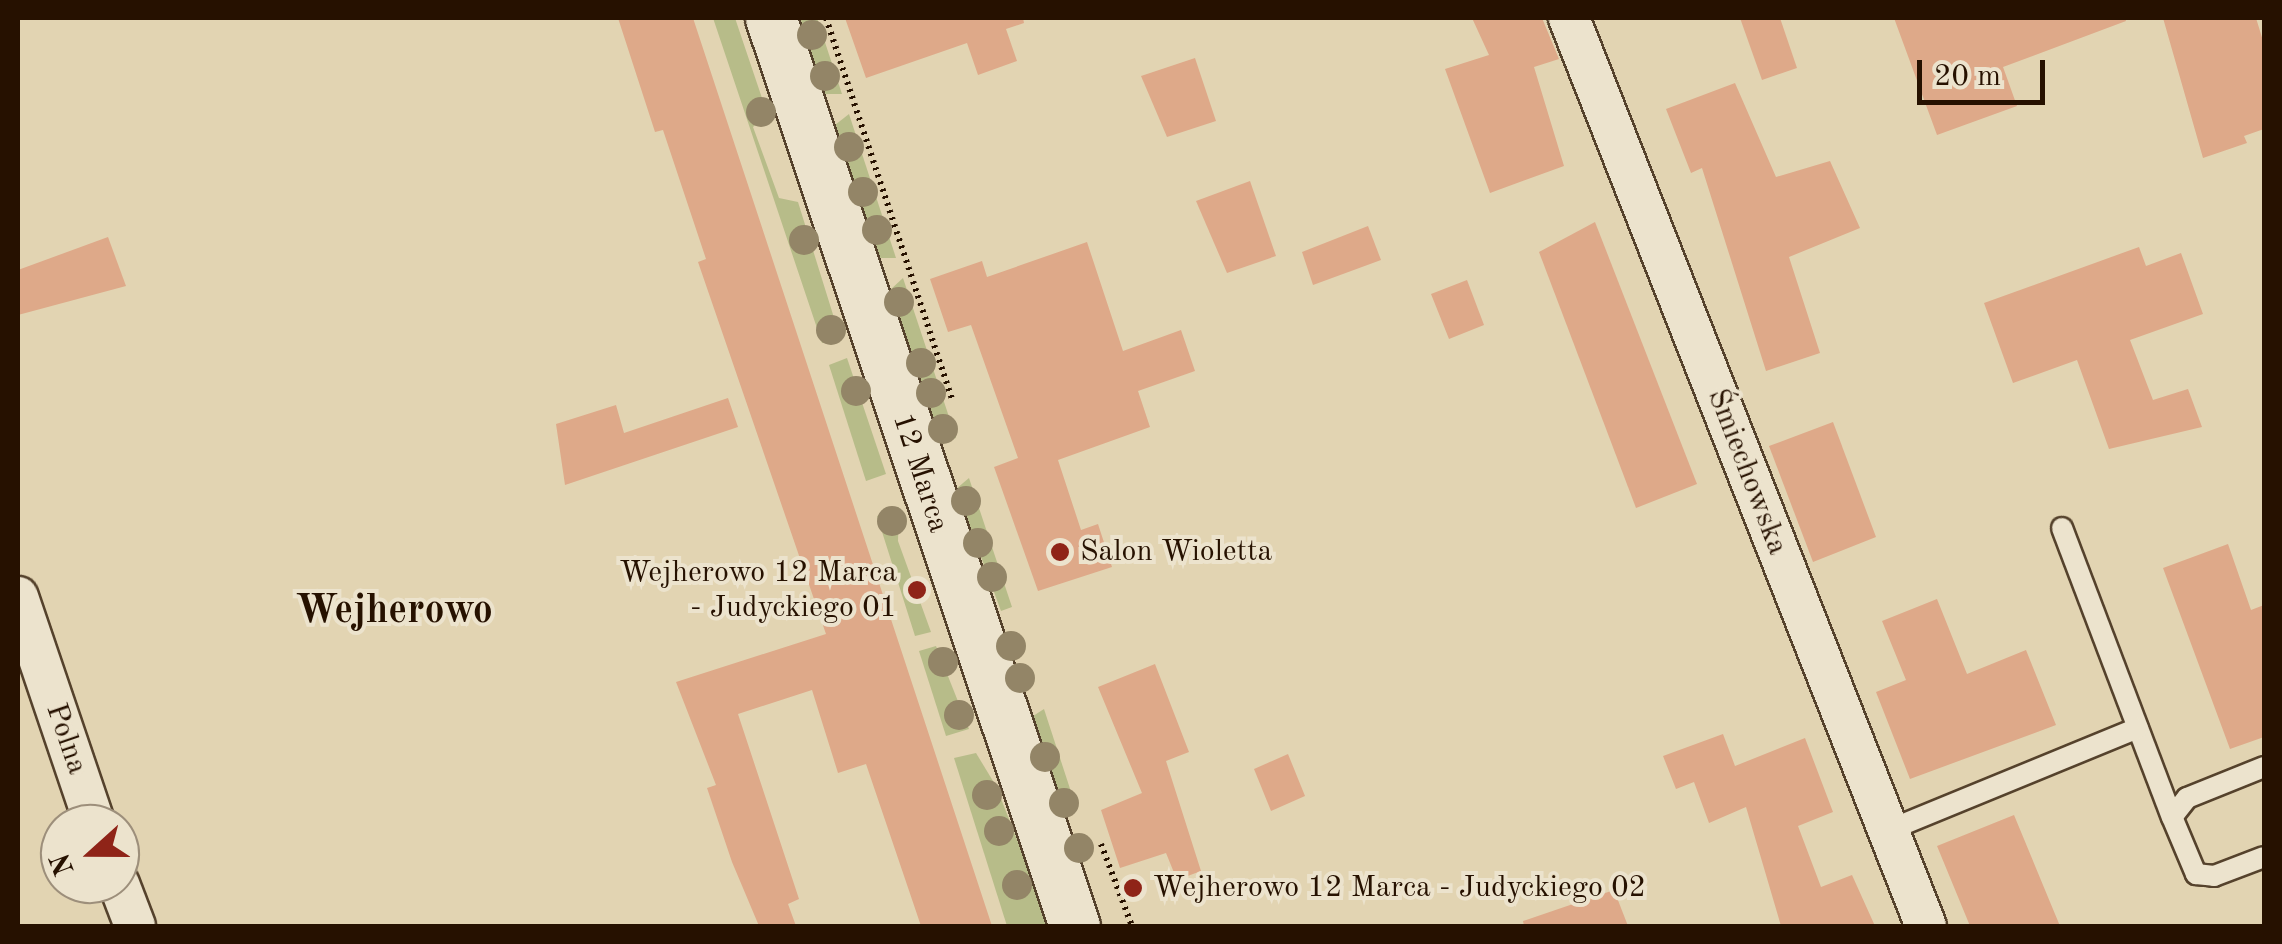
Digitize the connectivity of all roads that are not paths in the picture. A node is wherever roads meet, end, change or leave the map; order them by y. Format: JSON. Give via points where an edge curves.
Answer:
{"nodes":[{"id":1,"x":771,"y":18,"type":"edge"},
{"id":2,"x":1569,"y":18,"type":"edge"},
{"id":3,"x":2062,"y":528,"type":"dead end"},
{"id":4,"x":18,"y":596,"type":"edge"},
{"id":5,"x":2138,"y":728,"type":"junction"},
{"id":6,"x":2264,"y":767,"type":"edge"},
{"id":7,"x":88,"y":804,"type":"edge"},
{"id":8,"x":2172,"y":817,"type":"junction"},
{"id":9,"x":1888,"y":831,"type":"junction"},
{"id":10,"x":2264,"y":857,"type":"edge"},
{"id":11,"x":1075,"y":926,"type":"edge"},
{"id":12,"x":1926,"y":926,"type":"edge"}],
"edges":[{"from":1,"to":11,"type":"street","name":"12 Marca"},
{"from":2,"to":9,"type":"street","name":"Śmiechowska"},
{"from":3,"to":5,"type":"lane"},
{"from":4,"to":7,"type":"street","name":"Polna"},
{"from":5,"to":8,"type":"lane"},
{"from":5,"to":9,"type":"lane"},
{"from":6,"to":8,"type":"lane","via":[[2187,798]]},
{"from":8,"to":10,"type":"lane","via":[[2196,874],[2214,876]]},
{"from":9,"to":12,"type":"street","name":"Śmiechowska"}]}
